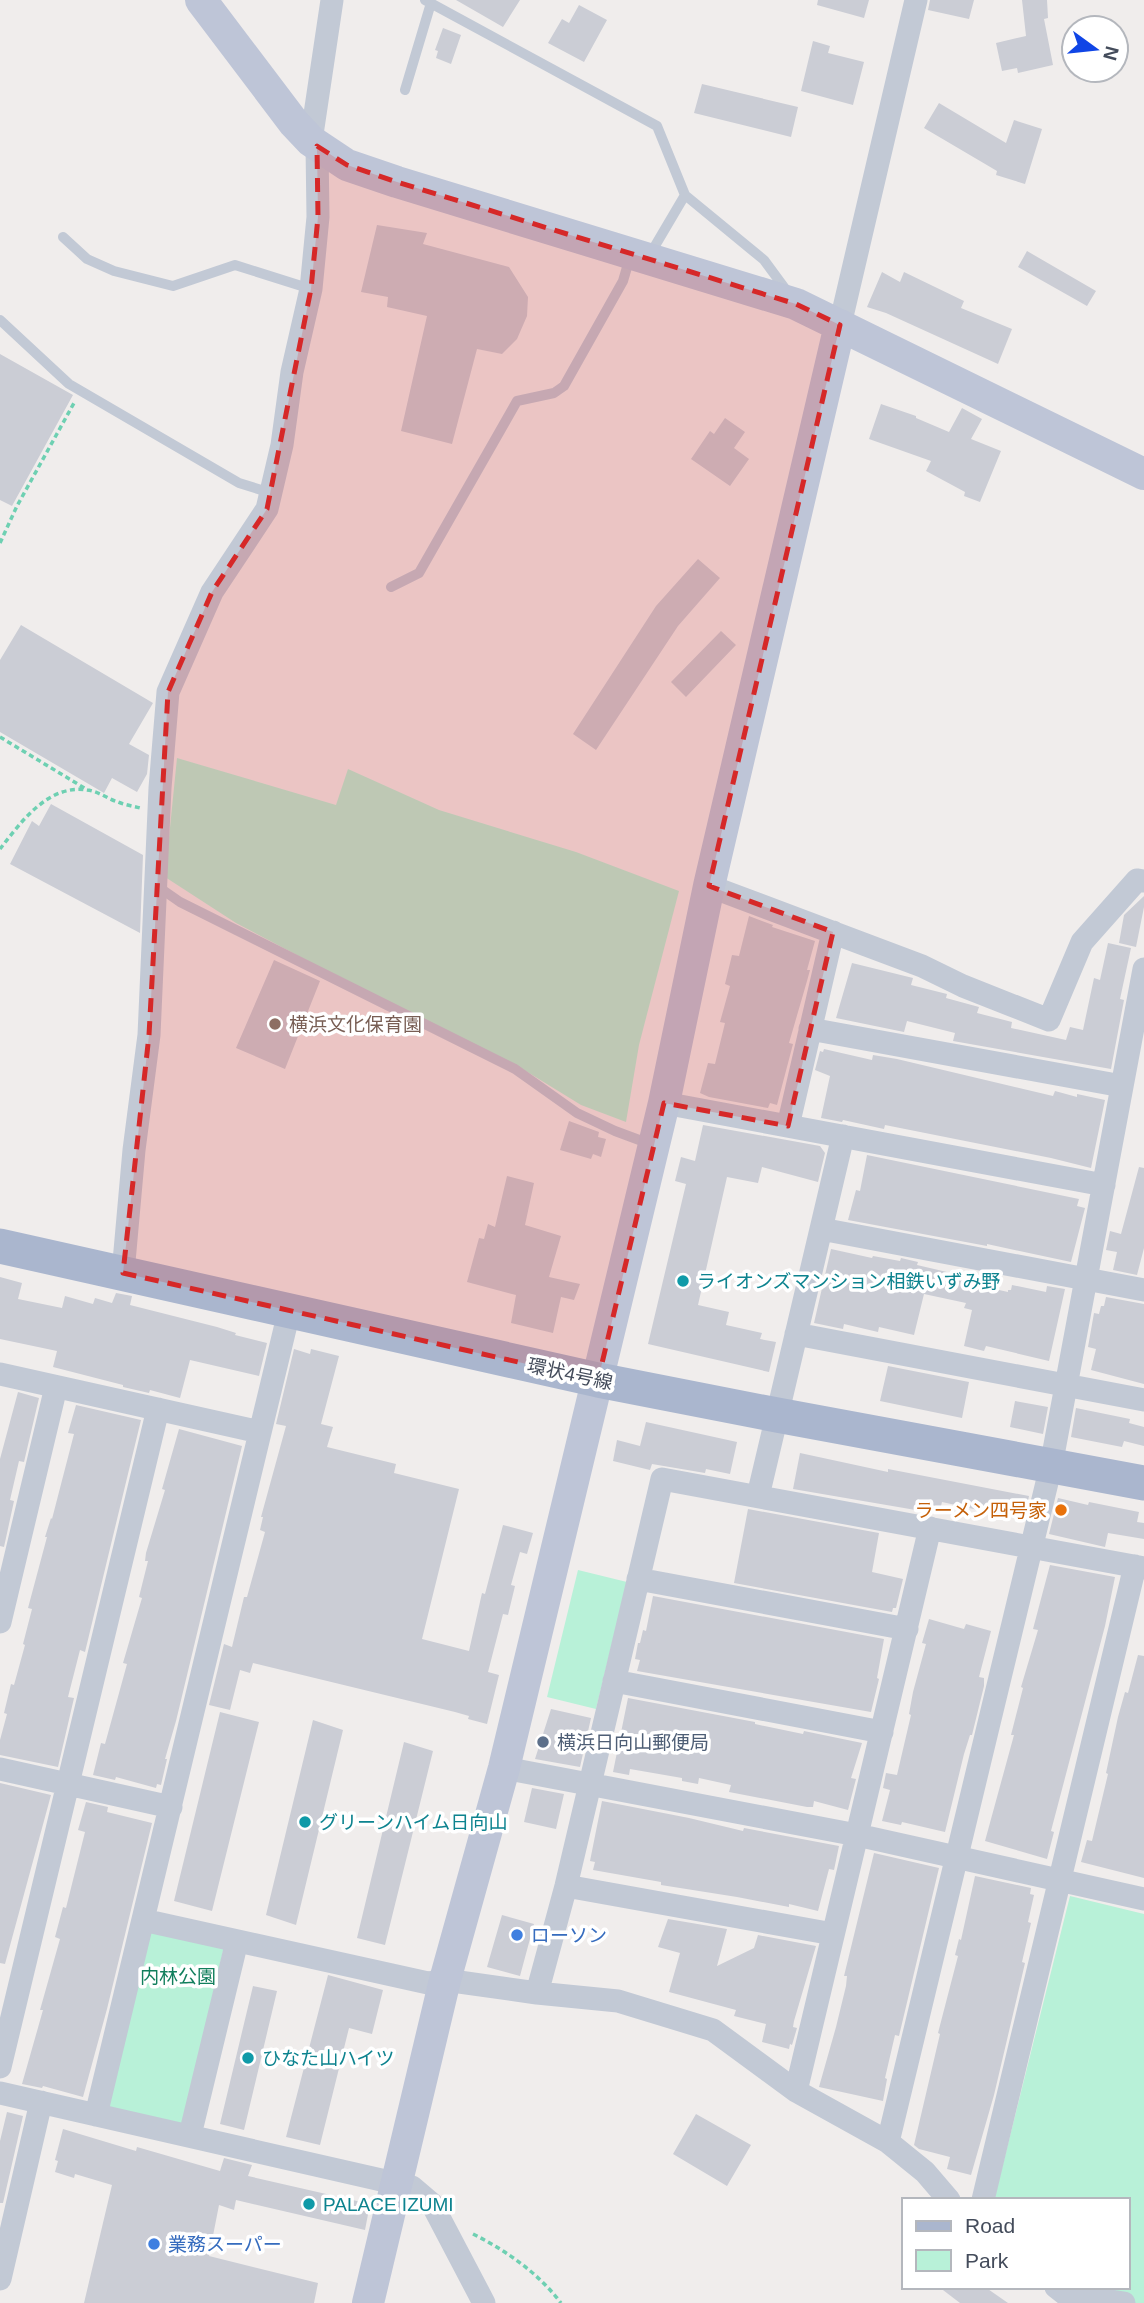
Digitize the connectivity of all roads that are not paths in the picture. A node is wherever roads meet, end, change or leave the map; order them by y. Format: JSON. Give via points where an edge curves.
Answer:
{"nodes":[{"id":1,"x":201,"y":0,"type":"edge"},
{"id":2,"x":332,"y":0,"type":"edge"},
{"id":3,"x":916,"y":0,"type":"edge"},
{"id":4,"x":428,"y":2,"type":"edge"},
{"id":5,"x":405,"y":90,"type":"dead end"},
{"id":6,"x":314,"y":144,"type":"junction"},
{"id":7,"x":685,"y":195,"type":"junction"},
{"id":8,"x":63,"y":237,"type":"dead end"},
{"id":9,"x":639,"y":257,"type":"junction"},
{"id":10,"x":311,"y":289,"type":"junction"},
{"id":11,"x":796,"y":304,"type":"junction"},
{"id":12,"x":0,"y":320,"type":"edge"},
{"id":13,"x":840,"y":325,"type":"junction"},
{"id":14,"x":1144,"y":474,"type":"edge"},
{"id":15,"x":271,"y":493,"type":"junction"},
{"id":16,"x":391,"y":587,"type":"dead end"},
{"id":17,"x":1144,"y":881,"type":"edge"},
{"id":18,"x":154,"y":884,"type":"junction"},
{"id":19,"x":709,"y":886,"type":"junction"},
{"id":20,"x":833,"y":932,"type":"junction"},
{"id":21,"x":1144,"y":969,"type":"edge"},
{"id":22,"x":810,"y":1029,"type":"junction"},
{"id":23,"x":1122,"y":1086,"type":"junction"},
{"id":24,"x":664,"y":1103,"type":"junction"},
{"id":25,"x":788,"y":1126,"type":"junction"},
{"id":26,"x":843,"y":1136,"type":"junction"},
{"id":27,"x":653,"y":1145,"type":"junction"},
{"id":28,"x":1104,"y":1185,"type":"junction"},
{"id":29,"x":821,"y":1229,"type":"junction"},
{"id":30,"x":0,"y":1246,"type":"edge"},
{"id":31,"x":123,"y":1273,"type":"junction"},
{"id":32,"x":1086,"y":1279,"type":"junction"},
{"id":33,"x":1144,"y":1290,"type":"edge"},
{"id":34,"x":289,"y":1312,"type":"junction"},
{"id":35,"x":796,"y":1335,"type":"junction"},
{"id":36,"x":0,"y":1374,"type":"edge"},
{"id":37,"x":598,"y":1380,"type":"junction"},
{"id":38,"x":1066,"y":1385,"type":"junction"},
{"id":39,"x":56,"y":1387,"type":"junction"},
{"id":40,"x":1144,"y":1399,"type":"edge"},
{"id":41,"x":158,"y":1409,"type":"junction"},
{"id":42,"x":777,"y":1415,"type":"junction"},
{"id":43,"x":260,"y":1433,"type":"junction"},
{"id":44,"x":1051,"y":1466,"type":"junction"},
{"id":45,"x":1144,"y":1483,"type":"edge"},
{"id":46,"x":758,"y":1496,"type":"junction"},
{"id":47,"x":930,"y":1528,"type":"junction"},
{"id":48,"x":1031,"y":1546,"type":"junction"},
{"id":49,"x":1140,"y":1567,"type":"edge"},
{"id":50,"x":638,"y":1579,"type":"junction"},
{"id":51,"x":0,"y":1622,"type":"edge"},
{"id":52,"x":907,"y":1629,"type":"junction"},
{"id":53,"x":614,"y":1681,"type":"junction"},
{"id":54,"x":882,"y":1732,"type":"junction"},
{"id":55,"x":504,"y":1768,"type":"junction"},
{"id":56,"x":0,"y":1769,"type":"edge"},
{"id":57,"x":68,"y":1784,"type":"junction"},
{"id":58,"x":589,"y":1786,"type":"junction"},
{"id":59,"x":171,"y":1807,"type":"junction"},
{"id":60,"x":857,"y":1835,"type":"junction"},
{"id":61,"x":957,"y":1857,"type":"junction"},
{"id":62,"x":1060,"y":1880,"type":"junction"},
{"id":63,"x":566,"y":1886,"type":"junction"},
{"id":64,"x":1144,"y":1899,"type":"edge"},
{"id":65,"x":143,"y":1920,"type":"junction"},
{"id":66,"x":833,"y":1934,"type":"junction"},
{"id":67,"x":237,"y":1941,"type":"junction"},
{"id":68,"x":445,"y":1980,"type":"junction"},
{"id":69,"x":537,"y":1993,"type":"junction"},
{"id":70,"x":0,"y":2067,"type":"edge"},
{"id":71,"x":796,"y":2091,"type":"junction"},
{"id":72,"x":0,"y":2093,"type":"edge"},
{"id":73,"x":41,"y":2102,"type":"junction"},
{"id":74,"x":96,"y":2115,"type":"junction"},
{"id":75,"x":190,"y":2135,"type":"junction"},
{"id":76,"x":888,"y":2142,"type":"junction"},
{"id":77,"x":396,"y":2182,"type":"junction"},
{"id":78,"x":946,"y":2198,"type":"edge"},
{"id":79,"x":983,"y":2198,"type":"edge"},
{"id":80,"x":9,"y":2203,"type":"edge"},
{"id":81,"x":0,"y":2279,"type":"edge"},
{"id":82,"x":1059,"y":2289,"type":"edge"},
{"id":83,"x":368,"y":2303,"type":"edge"},
{"id":84,"x":484,"y":2303,"type":"edge"},
{"id":85,"x":1124,"y":2303,"type":"edge"}],
"edges":[{"from":1,"to":6,"type":"street"},
{"from":2,"to":6,"type":"street"},
{"from":3,"to":13,"type":"street"},
{"from":4,"to":5,"type":"lane"},
{"from":4,"to":7,"type":"lane","via":[[657,125]]},
{"from":6,"to":9,"type":"street","via":[[347,165]]},
{"from":6,"to":10,"type":"street","via":[[318,217]]},
{"from":7,"to":9,"type":"lane"},
{"from":7,"to":11,"type":"lane","via":[[764,260]]},
{"from":8,"to":10,"type":"lane","via":[[87,259],[173,286],[235,265]]},
{"from":9,"to":11,"type":"street"},
{"from":9,"to":16,"type":"lane","via":[[564,386],[554,393],[517,401],[419,573]]},
{"from":10,"to":15,"type":"street"},
{"from":11,"to":13,"type":"street"},
{"from":12,"to":15,"type":"lane","via":[[69,384],[239,484]]},
{"from":13,"to":14,"type":"street"},
{"from":13,"to":19,"type":"street"},
{"from":15,"to":18,"type":"street","via":[[267,509],[212,593],[168,692]]},
{"from":17,"to":20,"type":"street","via":[[1137,880],[1082,942],[1049,1020]]},
{"from":18,"to":27,"type":"lane","via":[[180,902],[515,1069],[577,1113]]},
{"from":18,"to":31,"type":"street","via":[[149,1035]]},
{"from":19,"to":20,"type":"street"},
{"from":19,"to":24,"type":"street"},
{"from":20,"to":22,"type":"street"},
{"from":21,"to":23,"type":"street"},
{"from":22,"to":23,"type":"street"},
{"from":22,"to":25,"type":"street"},
{"from":23,"to":28,"type":"street"},
{"from":24,"to":25,"type":"street"},
{"from":24,"to":27,"type":"street"},
{"from":25,"to":26,"type":"street"},
{"from":26,"to":28,"type":"street"},
{"from":26,"to":29,"type":"street"},
{"from":27,"to":37,"type":"street"},
{"from":28,"to":32,"type":"street"},
{"from":29,"to":32,"type":"street"},
{"from":29,"to":35,"type":"street"},
{"from":30,"to":31,"type":"main road","name":"環状4号線"},
{"from":31,"to":34,"type":"main road","name":"環状4号線"},
{"from":32,"to":33,"type":"street"},
{"from":32,"to":38,"type":"street"},
{"from":34,"to":37,"type":"main road","name":"環状4号線"},
{"from":34,"to":43,"type":"street"},
{"from":35,"to":38,"type":"street"},
{"from":35,"to":42,"type":"street"},
{"from":36,"to":39,"type":"street"},
{"from":37,"to":42,"type":"main road","name":"環状4号線"},
{"from":37,"to":55,"type":"street"},
{"from":38,"to":40,"type":"street"},
{"from":38,"to":44,"type":"street"},
{"from":39,"to":41,"type":"street"},
{"from":39,"to":51,"type":"street"},
{"from":41,"to":43,"type":"street"},
{"from":41,"to":57,"type":"street"},
{"from":42,"to":44,"type":"main road","name":"環状4号線"},
{"from":42,"to":46,"type":"street"},
{"from":43,"to":59,"type":"street"},
{"from":44,"to":45,"type":"main road","name":"環状4号線"},
{"from":44,"to":48,"type":"street"},
{"from":46,"to":47,"type":"street"},
{"from":46,"to":50,"type":"street","via":[[662,1479]]},
{"from":47,"to":48,"type":"street"},
{"from":47,"to":52,"type":"street"},
{"from":48,"to":49,"type":"street"},
{"from":48,"to":61,"type":"street"},
{"from":49,"to":62,"type":"street"},
{"from":50,"to":52,"type":"street"},
{"from":50,"to":53,"type":"street"},
{"from":52,"to":54,"type":"street"},
{"from":53,"to":54,"type":"street"},
{"from":53,"to":58,"type":"street"},
{"from":54,"to":60,"type":"street"},
{"from":55,"to":58,"type":"street"},
{"from":55,"to":68,"type":"street"},
{"from":56,"to":57,"type":"street"},
{"from":57,"to":59,"type":"street"},
{"from":57,"to":70,"type":"street"},
{"from":58,"to":60,"type":"street"},
{"from":58,"to":63,"type":"street"},
{"from":59,"to":65,"type":"street"},
{"from":60,"to":61,"type":"street"},
{"from":60,"to":66,"type":"street"},
{"from":61,"to":62,"type":"street"},
{"from":61,"to":76,"type":"street"},
{"from":62,"to":64,"type":"street"},
{"from":62,"to":79,"type":"street"},
{"from":63,"to":66,"type":"street"},
{"from":63,"to":69,"type":"street"},
{"from":65,"to":67,"type":"street"},
{"from":65,"to":74,"type":"street"},
{"from":66,"to":71,"type":"street"},
{"from":67,"to":68,"type":"street","via":[[428,1983]]},
{"from":67,"to":75,"type":"street"},
{"from":68,"to":69,"type":"street"},
{"from":68,"to":77,"type":"street"},
{"from":69,"to":71,"type":"street","via":[[618,2001],[713,2031]]},
{"from":71,"to":76,"type":"street"},
{"from":72,"to":73,"type":"street"},
{"from":73,"to":74,"type":"street"},
{"from":73,"to":80,"type":"street"},
{"from":74,"to":75,"type":"street"},
{"from":75,"to":77,"type":"street"},
{"from":76,"to":78,"type":"street","via":[[925,2172]]},
{"from":77,"to":83,"type":"street"},
{"from":77,"to":84,"type":"street","via":[[412,2187],[432,2204]]},
{"from":80,"to":81,"type":"street"},
{"from":82,"to":85,"type":"street","via":[[1065,2294]]}]}
